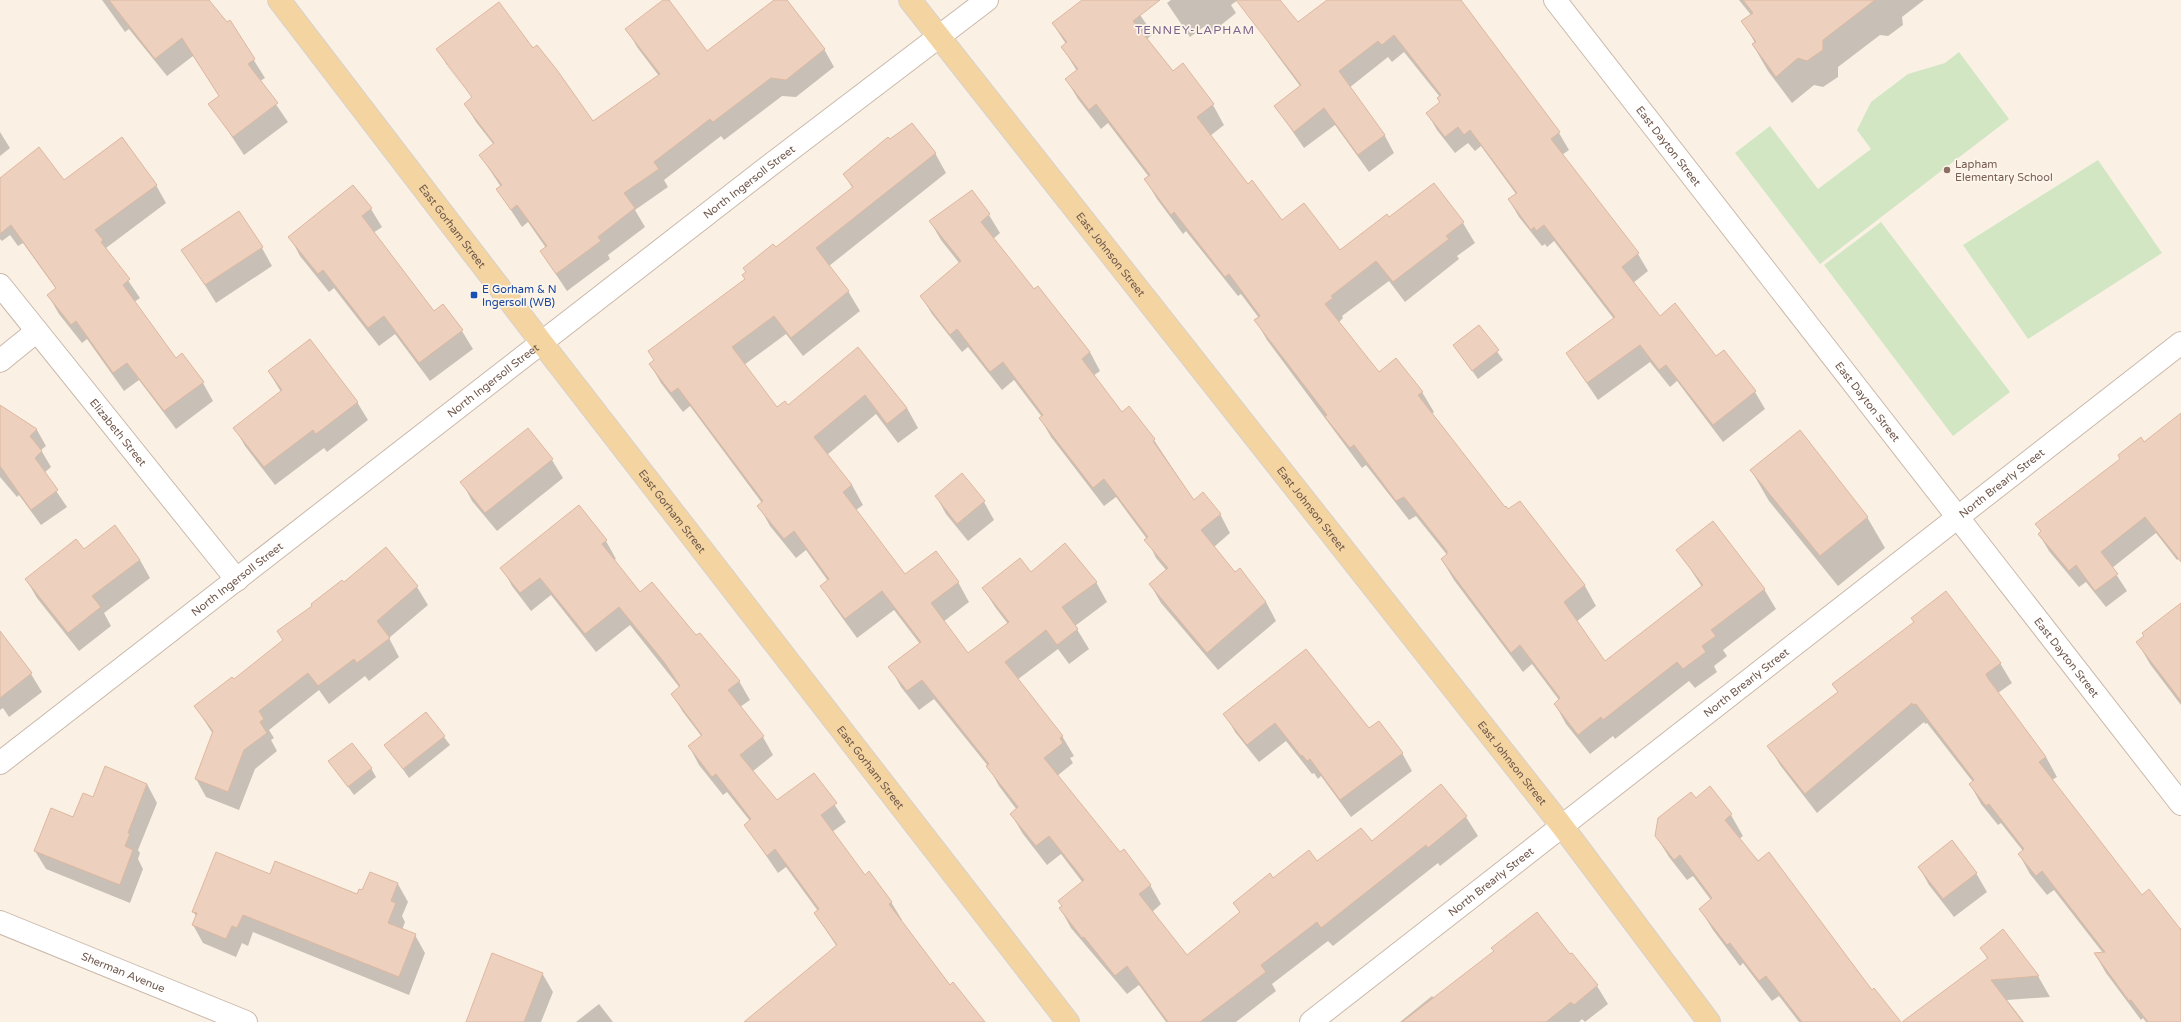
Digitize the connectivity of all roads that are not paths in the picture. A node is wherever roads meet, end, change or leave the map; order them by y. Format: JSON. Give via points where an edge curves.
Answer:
{"nodes":[{"id":1,"x":279,"y":0,"type":"edge"},
{"id":2,"x":910,"y":0,"type":"edge"},
{"id":3,"x":987,"y":0,"type":"edge"},
{"id":4,"x":1555,"y":0,"type":"edge"},
{"id":5,"x":938,"y":38,"type":"junction"},
{"id":6,"x":0,"y":285,"type":"edge"},
{"id":7,"x":37,"y":331,"type":"junction"},
{"id":8,"x":542,"y":343,"type":"junction"},
{"id":9,"x":2181,"y":343,"type":"edge"},
{"id":10,"x":0,"y":361,"type":"edge"},
{"id":11,"x":1959,"y":516,"type":"junction"},
{"id":12,"x":237,"y":580,"type":"junction"},
{"id":13,"x":0,"y":762,"type":"edge"},
{"id":14,"x":2181,"y":804,"type":"edge"},
{"id":15,"x":1562,"y":826,"type":"junction"},
{"id":16,"x":0,"y":922,"type":"edge"},
{"id":17,"x":246,"y":1022,"type":"edge"},
{"id":18,"x":1068,"y":1022,"type":"edge"},
{"id":19,"x":1312,"y":1022,"type":"edge"},
{"id":20,"x":1709,"y":1022,"type":"edge"}],
"edges":[{"from":1,"to":8,"type":"main road","name":"East Gorham Street"},
{"from":2,"to":5,"type":"main road","name":"East Johnson Street"},
{"from":3,"to":5,"type":"street","name":"North Ingersoll Street"},
{"from":4,"to":11,"type":"street","name":"East Dayton Street"},
{"from":5,"to":8,"type":"street","name":"North Ingersoll Street"},
{"from":5,"to":15,"type":"main road","name":"East Johnson Street"},
{"from":6,"to":7,"type":"street","name":"Elizabeth Street"},
{"from":7,"to":10,"type":"street"},
{"from":7,"to":12,"type":"street","name":"Elizabeth Street"},
{"from":8,"to":12,"type":"street","name":"North Ingersoll Street"},
{"from":8,"to":18,"type":"main road","name":"East Gorham Street"},
{"from":9,"to":11,"type":"street","name":"North Brearly Street"},
{"from":11,"to":14,"type":"street","name":"East Dayton Street"},
{"from":11,"to":15,"type":"street","name":"North Brearly Street"},
{"from":12,"to":13,"type":"street","name":"North Ingersoll Street"},
{"from":15,"to":19,"type":"street","name":"North Brearly Street"},
{"from":15,"to":20,"type":"main road","name":"East Johnson Street"},
{"from":16,"to":17,"type":"street","name":"Sherman Avenue"}]}
